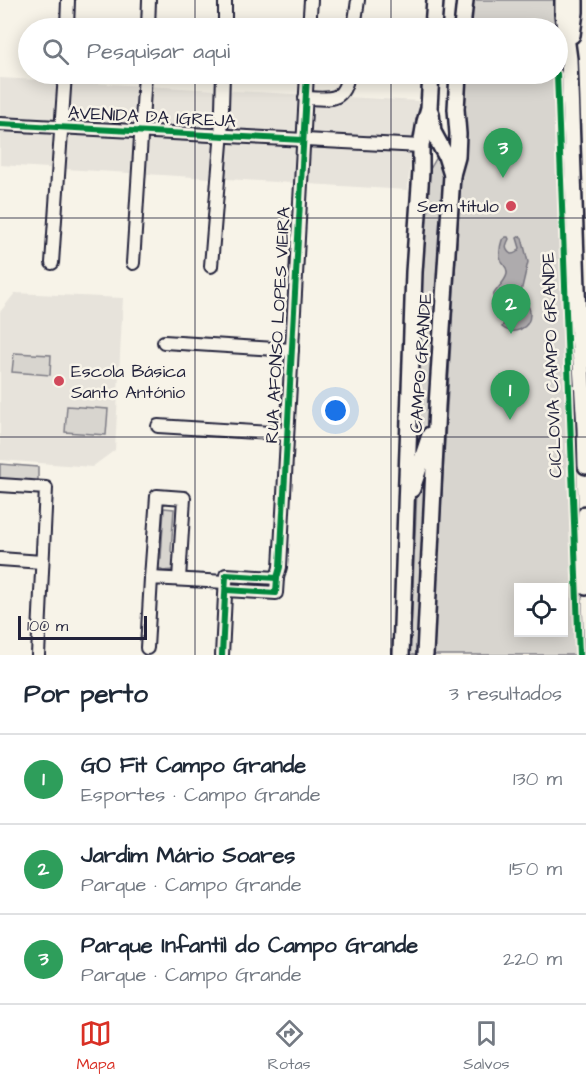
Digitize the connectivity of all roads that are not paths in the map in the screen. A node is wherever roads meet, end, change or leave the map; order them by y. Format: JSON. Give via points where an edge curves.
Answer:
{"nodes":[{"id":1,"x":68,"y":0,"type":"edge"},
{"id":2,"x":149,"y":0,"type":"edge"},
{"id":3,"x":225,"y":0,"type":"edge"},
{"id":4,"x":311,"y":0,"type":"edge"},
{"id":5,"x":358,"y":0,"type":"edge"},
{"id":6,"x":435,"y":0,"type":"edge"},
{"id":7,"x":465,"y":0,"type":"edge"},
{"id":8,"x":563,"y":0,"type":"edge"},
{"id":9,"x":574,"y":0,"type":"edge"},
{"id":10,"x":67,"y":18,"type":"edge"},
{"id":11,"x":148,"y":18,"type":"edge"},
{"id":12,"x":225,"y":18,"type":"edge"},
{"id":13,"x":310,"y":18,"type":"edge"},
{"id":14,"x":355,"y":18,"type":"edge"},
{"id":15,"x":434,"y":18,"type":"edge"},
{"id":16,"x":463,"y":18,"type":"edge"},
{"id":17,"x":564,"y":18,"type":"edge"},
{"id":18,"x":568,"y":52,"type":"edge"},
{"id":19,"x":569,"y":59,"type":"junction"},
{"id":20,"x":64,"y":84,"type":"edge"},
{"id":21,"x":144,"y":84,"type":"edge"},
{"id":22,"x":223,"y":84,"type":"edge"},
{"id":23,"x":307,"y":84,"type":"edge"},
{"id":24,"x":347,"y":84,"type":"edge"},
{"id":25,"x":430,"y":84,"type":"edge"},
{"id":26,"x":457,"y":84,"type":"edge"},
{"id":27,"x":306,"y":98,"type":"junction"},
{"id":28,"x":429,"y":108,"type":"junction"},
{"id":29,"x":456,"y":109,"type":"junction"},
{"id":30,"x":0,"y":124,"type":"edge"},
{"id":31,"x":62,"y":127,"type":"junction"},
{"id":32,"x":141,"y":131,"type":"junction"},
{"id":33,"x":221,"y":135,"type":"junction"},
{"id":34,"x":303,"y":140,"type":"junction"},
{"id":35,"x":439,"y":144,"type":"junction"},
{"id":36,"x":421,"y":146,"type":"junction"},
{"id":37,"x":421,"y":171,"type":"junction"},
{"id":38,"x":452,"y":175,"type":"junction"},
{"id":39,"x":52,"y":263,"type":"dead end"},
{"id":40,"x":133,"y":263,"type":"dead end"},
{"id":41,"x":211,"y":266,"type":"dead end"},
{"id":42,"x":164,"y":342,"type":"dead end"},
{"id":43,"x":292,"y":350,"type":"junction"},
{"id":44,"x":437,"y":405,"type":"junction"},
{"id":45,"x":158,"y":426,"type":"dead end"},
{"id":46,"x":287,"y":434,"type":"junction"},
{"id":47,"x":586,"y":466,"type":"edge"},
{"id":48,"x":0,"y":485,"type":"edge"},
{"id":49,"x":406,"y":503,"type":"junction"},
{"id":50,"x":586,"y":514,"type":"edge"},
{"id":51,"x":0,"y":559,"type":"edge"},
{"id":52,"x":42,"y":562,"type":"junction"},
{"id":53,"x":152,"y":578,"type":"junction"},
{"id":54,"x":179,"y":579,"type":"junction"},
{"id":55,"x":226,"y":586,"type":"junction"},
{"id":56,"x":586,"y":586,"type":"edge"},
{"id":57,"x":147,"y":648,"type":"dead end"},
{"id":58,"x":38,"y":655,"type":"edge"},
{"id":59,"x":222,"y":655,"type":"edge"},
{"id":60,"x":401,"y":655,"type":"edge"},
{"id":61,"x":425,"y":655,"type":"edge"}],
"edges":[{"from":1,"to":10,"type":"street"},
{"from":2,"to":11,"type":"street"},
{"from":3,"to":12,"type":"street"},
{"from":4,"to":13,"type":"street"},
{"from":5,"to":14,"type":"street"},
{"from":6,"to":15,"type":"main road"},
{"from":7,"to":16,"type":"main road"},
{"from":8,"to":17,"type":"main road"},
{"from":9,"to":19,"type":"main road"},
{"from":18,"to":19,"type":"main road"},
{"from":19,"to":47,"type":"main road"},
{"from":20,"to":31,"type":"street"},
{"from":21,"to":32,"type":"street"},
{"from":22,"to":33,"type":"street"},
{"from":23,"to":27,"type":"street","name":"RUA AFONSO LOPES VIEIRA"},
{"from":24,"to":27,"type":"street","via":[[341,95]]},
{"from":25,"to":28,"type":"main road","name":"CAMPO GRANDE"},
{"from":26,"to":29,"type":"main road","name":"CAMPO GRANDE"},
{"from":27,"to":34,"type":"street","name":"RUA AFONSO LOPES VIEIRA"},
{"from":28,"to":35,"type":"main road"},
{"from":28,"to":36,"type":"main road","name":"CAMPO GRANDE"},
{"from":29,"to":35,"type":"main road"},
{"from":29,"to":38,"type":"main road","name":"CAMPO GRANDE","via":[[457,157]]},
{"from":30,"to":31,"type":"street","name":"AVENIDA DA IGREJA"},
{"from":31,"to":32,"type":"street","name":"AVENIDA DA IGREJA"},
{"from":31,"to":39,"type":"street"},
{"from":32,"to":33,"type":"street","name":"AVENIDA DA IGREJA"},
{"from":32,"to":40,"type":"street"},
{"from":33,"to":34,"type":"street","name":"AVENIDA DA IGREJA"},
{"from":33,"to":41,"type":"street"},
{"from":34,"to":36,"type":"street","name":"AVENIDA DA IGREJA"},
{"from":34,"to":43,"type":"street","name":"RUA AFONSO LOPES VIEIRA"},
{"from":35,"to":36,"type":"main road"},
{"from":35,"to":37,"type":"main road"},
{"from":35,"to":38,"type":"main road"},
{"from":36,"to":37,"type":"main road","name":"CAMPO GRANDE"},
{"from":37,"to":49,"type":"main road","name":"CAMPO GRANDE"},
{"from":38,"to":44,"type":"main road","name":"CAMPO GRANDE"},
{"from":42,"to":43,"type":"street"},
{"from":43,"to":46,"type":"street","name":"RUA AFONSO LOPES VIEIRA"},
{"from":44,"to":49,"type":"main road"},
{"from":44,"to":61,"type":"main road","name":"CAMPO GRANDE"},
{"from":45,"to":46,"type":"street"},
{"from":46,"to":55,"type":"street","name":"RUA AFONSO LOPES VIEIRA","via":[[276,593]]},
{"from":48,"to":52,"type":"street","via":[[46,488]]},
{"from":49,"to":60,"type":"main road","name":"CAMPO GRANDE"},
{"from":50,"to":56,"type":"main road"},
{"from":51,"to":52,"type":"street"},
{"from":52,"to":58,"type":"street"},
{"from":53,"to":54,"type":"street"},
{"from":53,"to":54,"type":"street","via":[[157,496],[184,498]]},
{"from":53,"to":57,"type":"street"},
{"from":54,"to":55,"type":"street"},
{"from":55,"to":59,"type":"street"}]}
